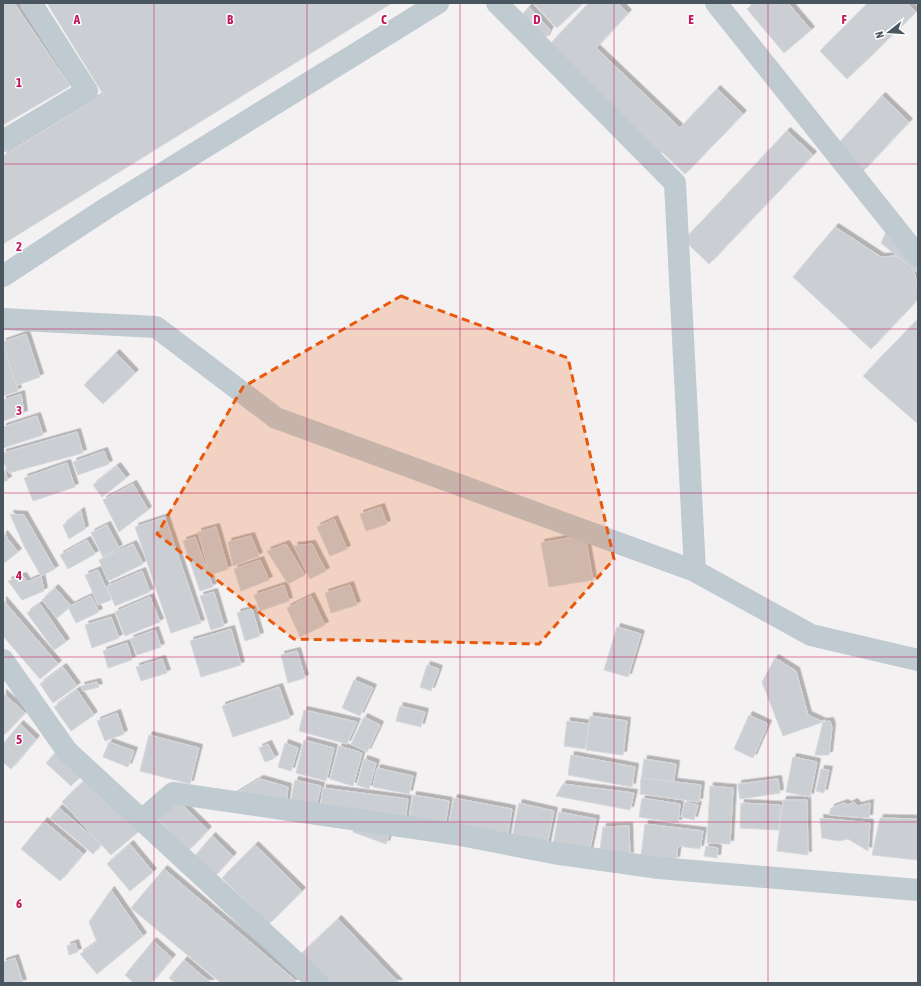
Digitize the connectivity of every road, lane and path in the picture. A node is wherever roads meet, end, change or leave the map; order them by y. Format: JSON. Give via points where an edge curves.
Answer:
{"nodes":[{"id":1,"x":31,"y":3,"type":"edge"},
{"id":2,"x":438,"y":3,"type":"edge"},
{"id":3,"x":497,"y":3,"type":"edge"},
{"id":4,"x":716,"y":3,"type":"edge"},
{"id":5,"x":3,"y":141,"type":"edge"},
{"id":6,"x":918,"y":256,"type":"edge"},
{"id":7,"x":3,"y":276,"type":"edge"},
{"id":8,"x":3,"y":319,"type":"edge"},
{"id":9,"x":695,"y":571,"type":"junction"},
{"id":10,"x":3,"y":660,"type":"edge"},
{"id":11,"x":918,"y":660,"type":"edge"},
{"id":12,"x":142,"y":820,"type":"junction"},
{"id":13,"x":918,"y":890,"type":"edge"},
{"id":14,"x":318,"y":983,"type":"edge"}],
"edges":[{"from":1,"to":5,"type":"street","via":[[87,91]]},
{"from":2,"to":7,"type":"street","via":[[108,207]]},
{"from":3,"to":9,"type":"street","via":[[675,183]]},
{"from":4,"to":6,"type":"street"},
{"from":8,"to":9,"type":"street","via":[[156,327],[276,418]]},
{"from":9,"to":11,"type":"street","via":[[811,635]]},
{"from":10,"to":12,"type":"street","via":[[67,751]]},
{"from":12,"to":13,"type":"street","via":[[173,793],[455,834],[553,853],[659,868]]},
{"from":12,"to":14,"type":"street"}]}
